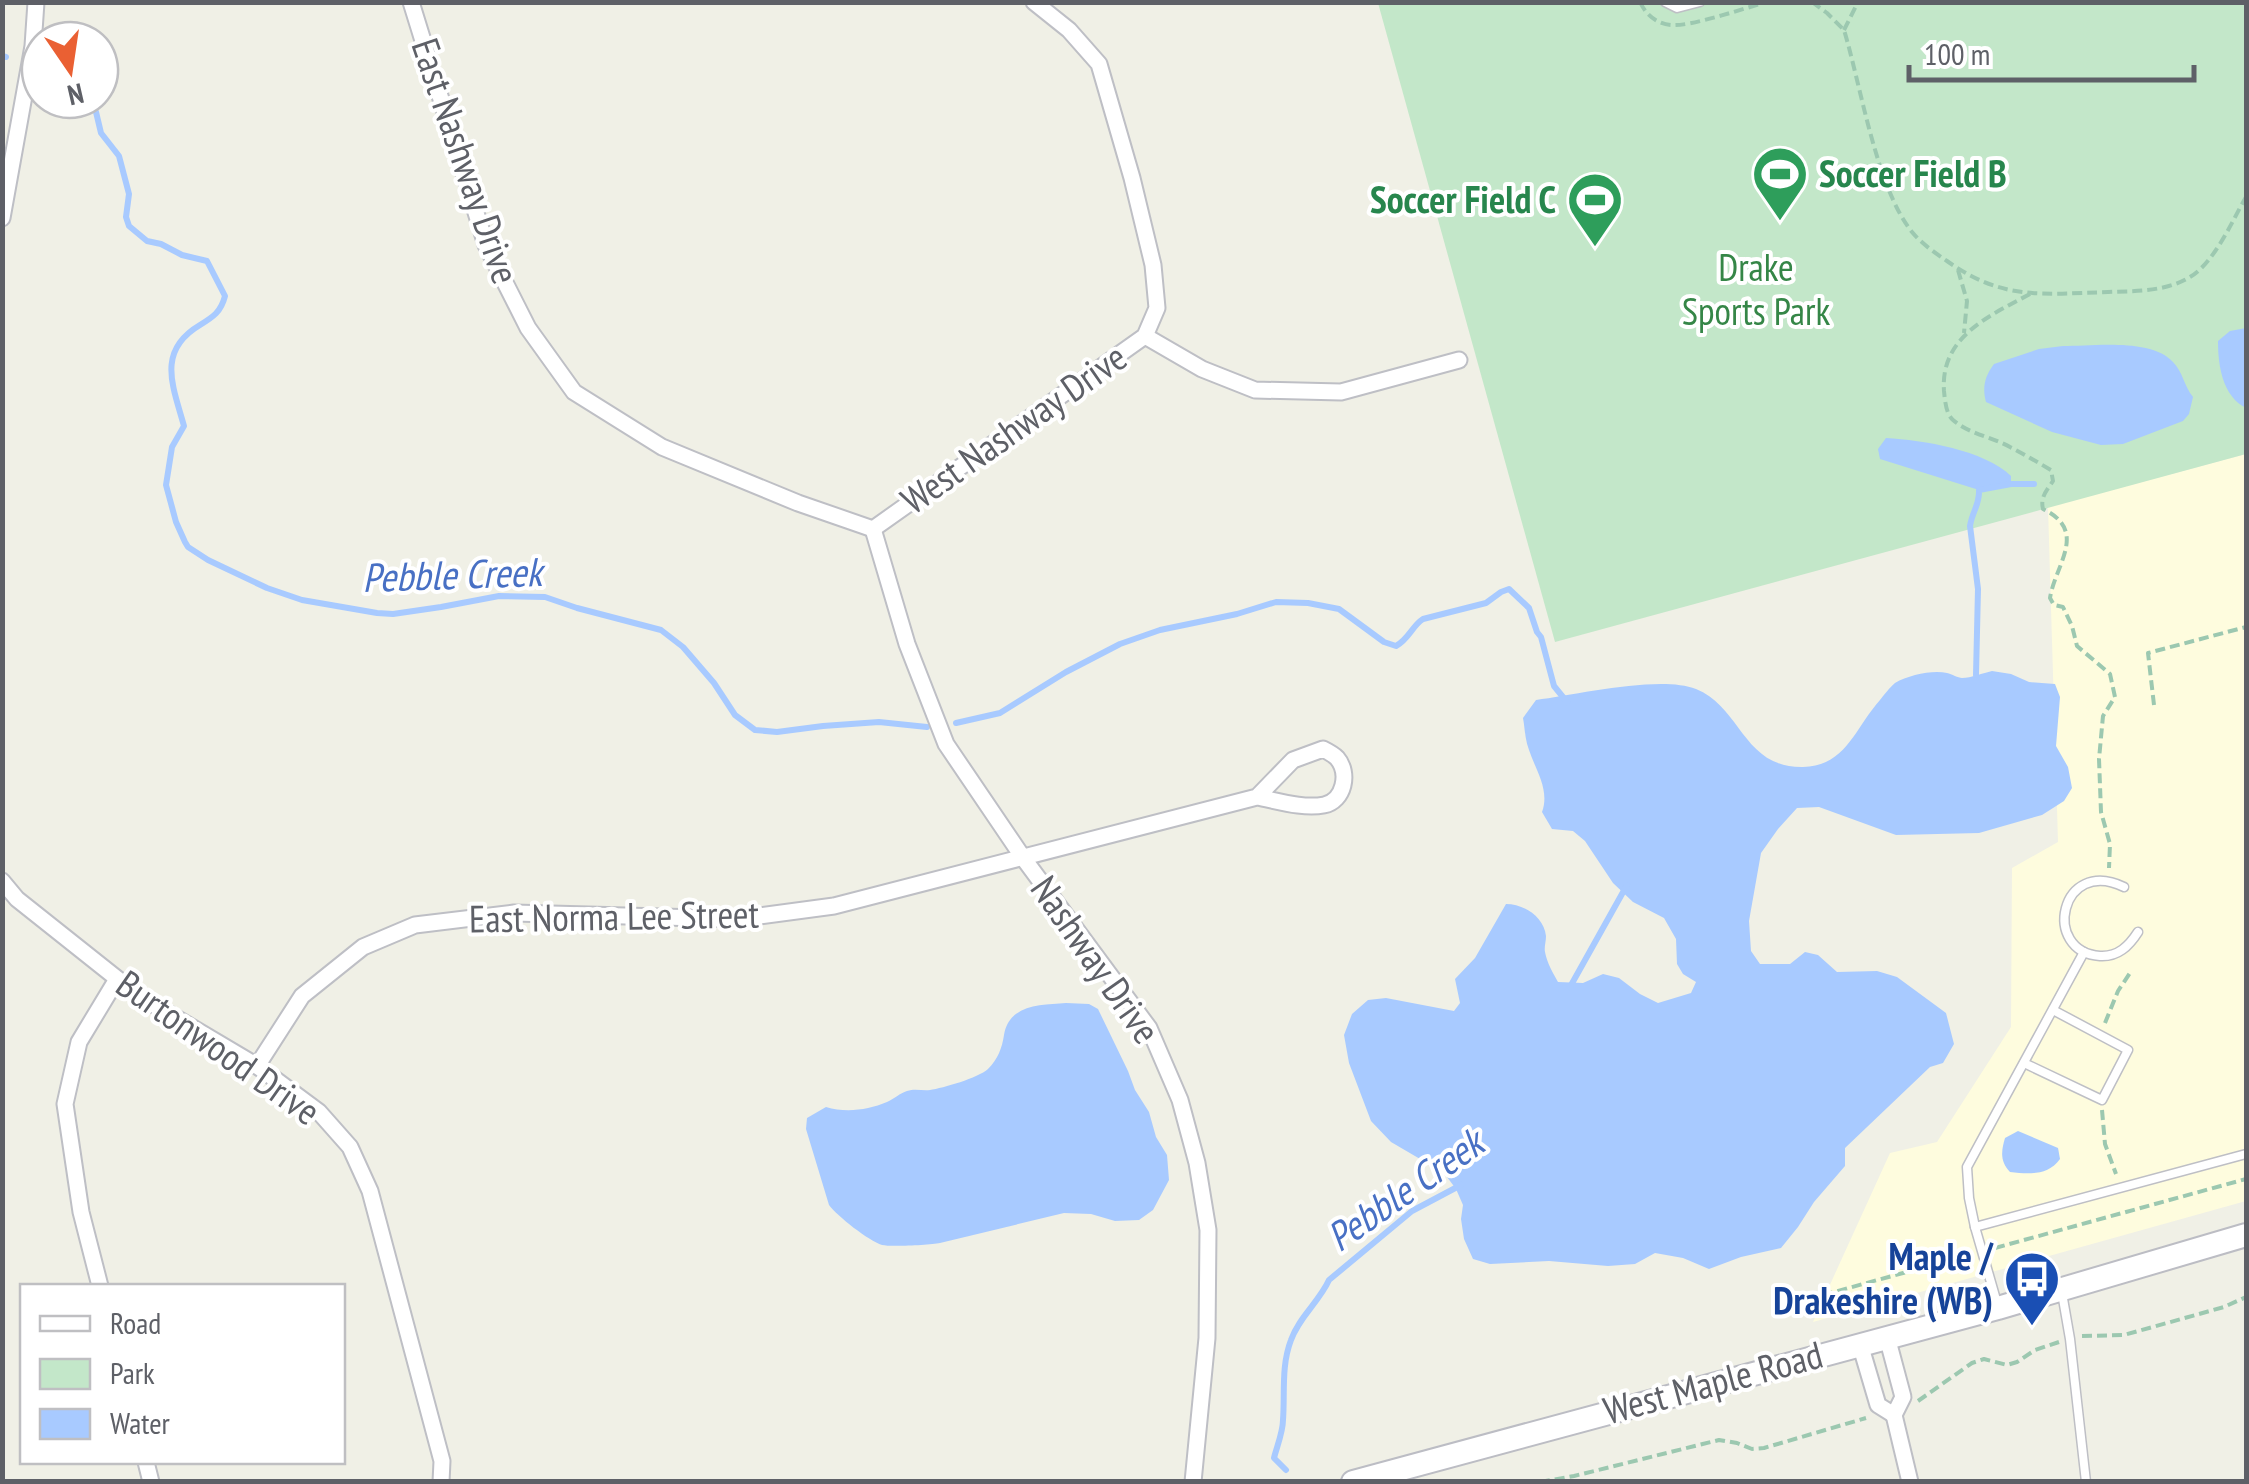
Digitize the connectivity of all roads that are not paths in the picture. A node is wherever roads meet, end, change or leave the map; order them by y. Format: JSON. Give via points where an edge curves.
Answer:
{"nodes":[{"id":1,"x":36,"y":2,"type":"edge"},
{"id":2,"x":411,"y":2,"type":"edge"},
{"id":3,"x":1034,"y":2,"type":"edge"},
{"id":4,"x":1665,"y":2,"type":"edge"},
{"id":5,"x":1700,"y":2,"type":"edge"},
{"id":6,"x":2,"y":218,"type":"edge"},
{"id":7,"x":1146,"y":336,"type":"junction"},
{"id":8,"x":1458,"y":360,"type":"dead end"},
{"id":9,"x":873,"y":529,"type":"junction"},
{"id":10,"x":1258,"y":798,"type":"junction"},
{"id":11,"x":1024,"y":859,"type":"junction"},
{"id":12,"x":2,"y":881,"type":"edge"},
{"id":13,"x":2124,"y":887,"type":"dead end"},
{"id":14,"x":2138,"y":932,"type":"dead end"},
{"id":15,"x":2084,"y":952,"type":"junction"},
{"id":16,"x":117,"y":979,"type":"junction"},
{"id":17,"x":2052,"y":1010,"type":"junction"},
{"id":18,"x":2024,"y":1063,"type":"junction"},
{"id":19,"x":257,"y":1066,"type":"junction"},
{"id":20,"x":2246,"y":1154,"type":"edge"},
{"id":21,"x":1975,"y":1227,"type":"junction"},
{"id":22,"x":2246,"y":1235,"type":"edge"},
{"id":23,"x":99,"y":1284,"type":"edge"},
{"id":24,"x":2062,"y":1290,"type":"junction"},
{"id":25,"x":1998,"y":1308,"type":"junction"},
{"id":26,"x":1887,"y":1337,"type":"junction"},
{"id":27,"x":1860,"y":1344,"type":"junction"},
{"id":28,"x":1894,"y":1415,"type":"junction"},
{"id":29,"x":441,"y":1482,"type":"edge"},
{"id":30,"x":1193,"y":1482,"type":"edge"},
{"id":31,"x":1353,"y":1482,"type":"edge"},
{"id":32,"x":1910,"y":1482,"type":"edge"},
{"id":33,"x":2086,"y":1482,"type":"edge"}],
"edges":[{"from":1,"to":6,"type":"street"},
{"from":2,"to":9,"type":"street","name":"East Nashway Drive","via":[[486,246],[528,328],[574,392],[662,448]]},
{"from":3,"to":7,"type":"street","name":"West Nashway Drive","via":[[1098,64],[1154,265],[1157,308]]},
{"from":4,"to":5,"type":"lane","via":[[1677,8]]},
{"from":7,"to":8,"type":"street","via":[[1256,390],[1342,392]]},
{"from":7,"to":9,"type":"street","name":"West Nashway Drive"},
{"from":9,"to":11,"type":"street","name":"Nashway Drive","via":[[946,744]]},
{"from":10,"to":10,"type":"street","via":[[1326,805],[1337,798],[1343,769],[1323,749],[1293,760]]},
{"from":10,"to":11,"type":"street","name":"East Norma Lee Street"},
{"from":11,"to":19,"type":"street","name":"East Norma Lee Street","via":[[834,906],[737,919],[514,912],[415,924],[362,947],[302,996]]},
{"from":11,"to":30,"type":"street","name":"Nashway Drive","via":[[1148,1028],[1180,1100],[1208,1230],[1207,1338]]},
{"from":12,"to":16,"type":"street","name":"Burtonwood Drive"},
{"from":13,"to":15,"type":"lane","via":[[2088,882],[2069,898],[2064,922]]},
{"from":14,"to":15,"type":"lane","via":[[2121,951]]},
{"from":15,"to":17,"type":"lane"},
{"from":16,"to":19,"type":"street","name":"Burtonwood Drive"},
{"from":16,"to":23,"type":"street","via":[[80,1042],[65,1104],[80,1212]]},
{"from":17,"to":18,"type":"lane"},
{"from":17,"to":18,"type":"lane","via":[[2128,1050],[2102,1100]]},
{"from":18,"to":21,"type":"lane","via":[[1967,1167]]},
{"from":19,"to":29,"type":"street","name":"Burtonwood Drive","via":[[319,1112],[350,1147],[370,1191],[442,1461]]},
{"from":20,"to":21,"type":"lane"},
{"from":21,"to":25,"type":"lane"},
{"from":22,"to":24,"type":"main road","name":"West Maple Road"},
{"from":24,"to":25,"type":"main road","name":"West Maple Road"},
{"from":24,"to":33,"type":"lane"},
{"from":25,"to":26,"type":"main road","name":"West Maple Road"},
{"from":26,"to":27,"type":"main road","name":"West Maple Road"},
{"from":26,"to":28,"type":"street","via":[[1903,1397]]},
{"from":27,"to":28,"type":"street","via":[[1878,1405]]},
{"from":27,"to":31,"type":"main road","name":"West Maple Road"},
{"from":28,"to":32,"type":"street"}]}
